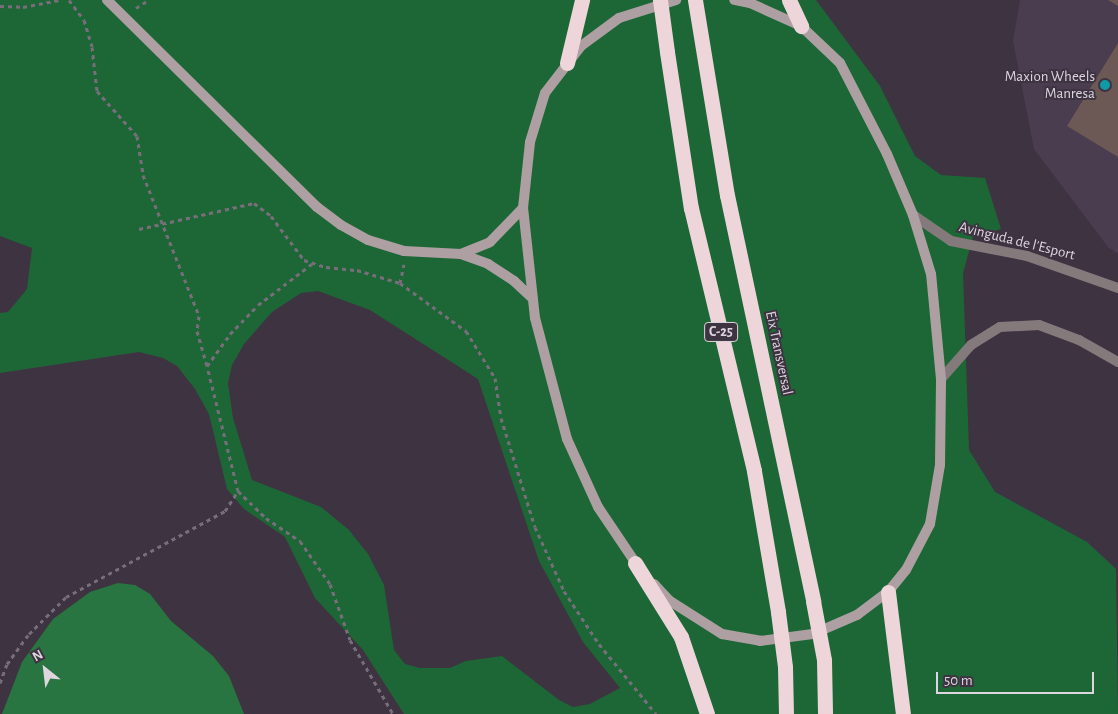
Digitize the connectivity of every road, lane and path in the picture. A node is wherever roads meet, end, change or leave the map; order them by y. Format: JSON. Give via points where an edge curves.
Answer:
{"nodes":[{"id":1,"x":60,"y":0,"type":"edge"},
{"id":2,"x":69,"y":0,"type":"edge"},
{"id":3,"x":107,"y":0,"type":"edge"},
{"id":4,"x":582,"y":0,"type":"edge"},
{"id":5,"x":660,"y":0,"type":"edge"},
{"id":6,"x":676,"y":0,"type":"edge"},
{"id":7,"x":695,"y":0,"type":"edge"},
{"id":8,"x":734,"y":0,"type":"edge"},
{"id":9,"x":789,"y":0,"type":"edge"},
{"id":10,"x":0,"y":6,"type":"edge"},
{"id":11,"x":801,"y":26,"type":"junction"},
{"id":12,"x":567,"y":64,"type":"junction"},
{"id":13,"x":524,"y":208,"type":"junction"},
{"id":14,"x":913,"y":215,"type":"junction"},
{"id":15,"x":163,"y":224,"type":"junction"},
{"id":16,"x":139,"y":229,"type":"dead end"},
{"id":17,"x":461,"y":254,"type":"junction"},
{"id":18,"x":313,"y":263,"type":"junction"},
{"id":19,"x":1118,"y":288,"type":"edge"},
{"id":20,"x":532,"y":298,"type":"junction"},
{"id":21,"x":1118,"y":362,"type":"edge"},
{"id":22,"x":207,"y":366,"type":"junction"},
{"id":23,"x":941,"y":379,"type":"junction"},
{"id":24,"x":238,"y":491,"type":"junction"},
{"id":25,"x":635,"y":563,"type":"junction"},
{"id":26,"x":888,"y":592,"type":"junction"},
{"id":27,"x":0,"y":683,"type":"edge"},
{"id":28,"x":393,"y":714,"type":"edge"},
{"id":29,"x":656,"y":714,"type":"edge"},
{"id":30,"x":707,"y":714,"type":"edge"},
{"id":31,"x":786,"y":714,"type":"edge"},
{"id":32,"x":825,"y":714,"type":"edge"},
{"id":33,"x":903,"y":714,"type":"edge"}],
"edges":[{"from":1,"to":10,"type":"path","via":[[23,7]]},
{"from":2,"to":15,"type":"path","via":[[84,20],[92,47],[97,91],[137,136],[143,175]]},
{"from":3,"to":17,"type":"street","via":[[317,207],[341,226],[368,240],[404,251]]},
{"from":4,"to":12,"type":"highway"},
{"from":5,"to":31,"type":"highway","number":"C-25","bridge":true,"via":[[691,208],[754,471],[778,612],[785,667]]},
{"from":6,"to":12,"type":"street","via":[[619,18],[581,46]]},
{"from":7,"to":32,"type":"highway","name":"Eix Transversal","number":"C-25","bridge":true,"via":[[727,195],[824,660]]},
{"from":8,"to":11,"type":"street","via":[[750,3]]},
{"from":9,"to":11,"type":"highway"},
{"from":11,"to":14,"type":"street","via":[[840,64],[887,154]]},
{"from":12,"to":13,"type":"street","via":[[545,92],[530,142]]},
{"from":13,"to":17,"type":"street","via":[[490,242]]},
{"from":13,"to":20,"type":"street"},
{"from":14,"to":19,"type":"street","name":"Avinguda de l'Esport","via":[[951,241],[1027,256]]},
{"from":14,"to":23,"type":"street","via":[[932,282]]},
{"from":15,"to":16,"type":"path"},
{"from":15,"to":18,"type":"path","via":[[254,203],[272,216],[304,260]]},
{"from":15,"to":22,"type":"path","via":[[199,316],[197,332]]},
{"from":17,"to":20,"type":"street","via":[[488,264]]},
{"from":18,"to":22,"type":"path","via":[[258,305],[230,334]]},
{"from":18,"to":29,"type":"path","via":[[357,270],[400,283],[466,331],[495,378],[501,418],[535,527],[564,591],[599,644]]},
{"from":20,"to":25,"type":"street","via":[[567,439],[598,507]]},
{"from":21,"to":23,"type":"street","via":[[1079,340],[1039,325],[1000,327],[971,345]]},
{"from":22,"to":24,"type":"path"},
{"from":23,"to":26,"type":"street","via":[[940,465],[930,524],[906,570]]},
{"from":24,"to":27,"type":"path","via":[[225,511],[66,598],[29,634],[7,664]]},
{"from":24,"to":28,"type":"path","via":[[305,548],[330,584],[350,640]]},
{"from":25,"to":26,"type":"street","via":[[670,601],[722,634],[760,641],[813,634],[857,615]]},
{"from":25,"to":30,"type":"highway","via":[[681,637]]},
{"from":26,"to":33,"type":"highway"}]}
